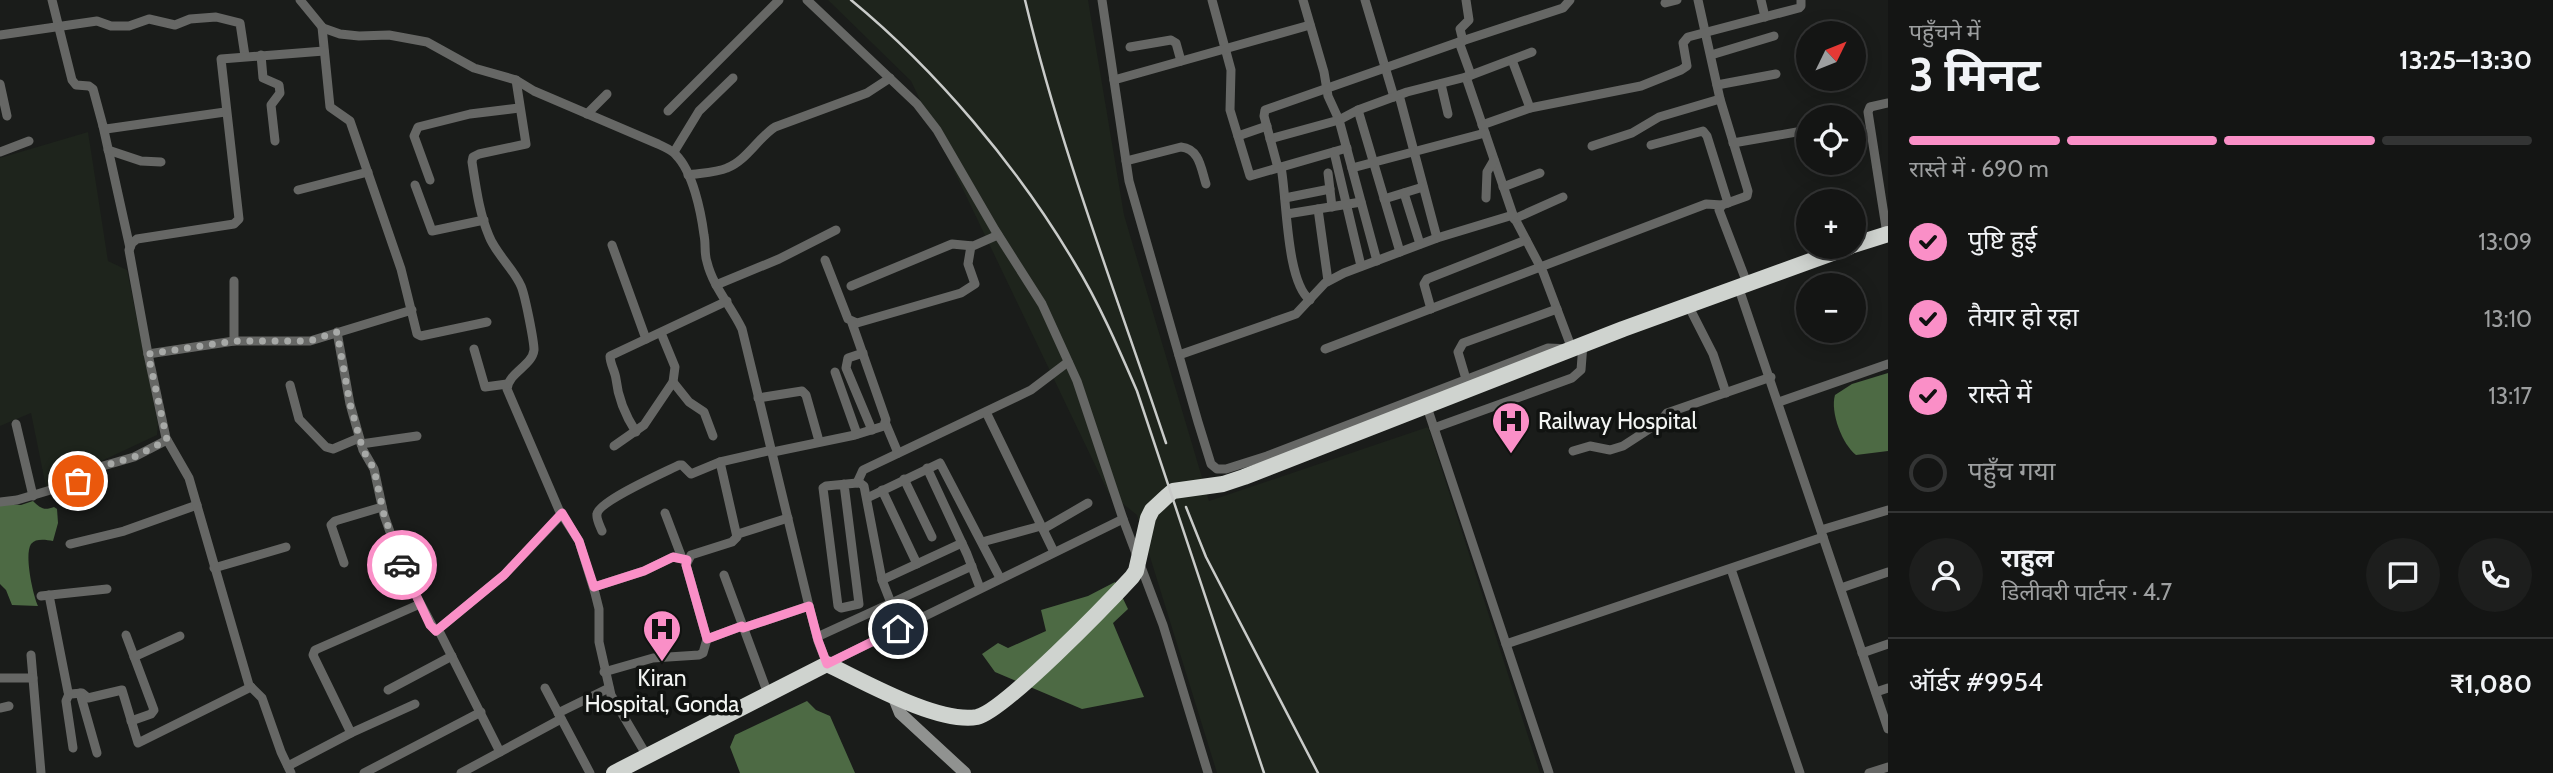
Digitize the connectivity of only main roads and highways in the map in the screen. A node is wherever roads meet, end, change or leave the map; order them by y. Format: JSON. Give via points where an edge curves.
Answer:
{"nodes":[{"id":1,"x":1887,"y":238,"type":"edge"},
{"id":2,"x":1866,"y":243,"type":"edge"},
{"id":3,"x":1814,"y":259,"type":"edge"},
{"id":4,"x":614,"y":773,"type":"edge"}],
"edges":[{"from":1,"to":2,"type":"highway"},
{"from":3,"to":4,"type":"highway","via":[[1244,477],[1173,491],[1147,518],[1132,577],[1029,679],[994,709],[978,716],[894,698],[827,664]]}]}
